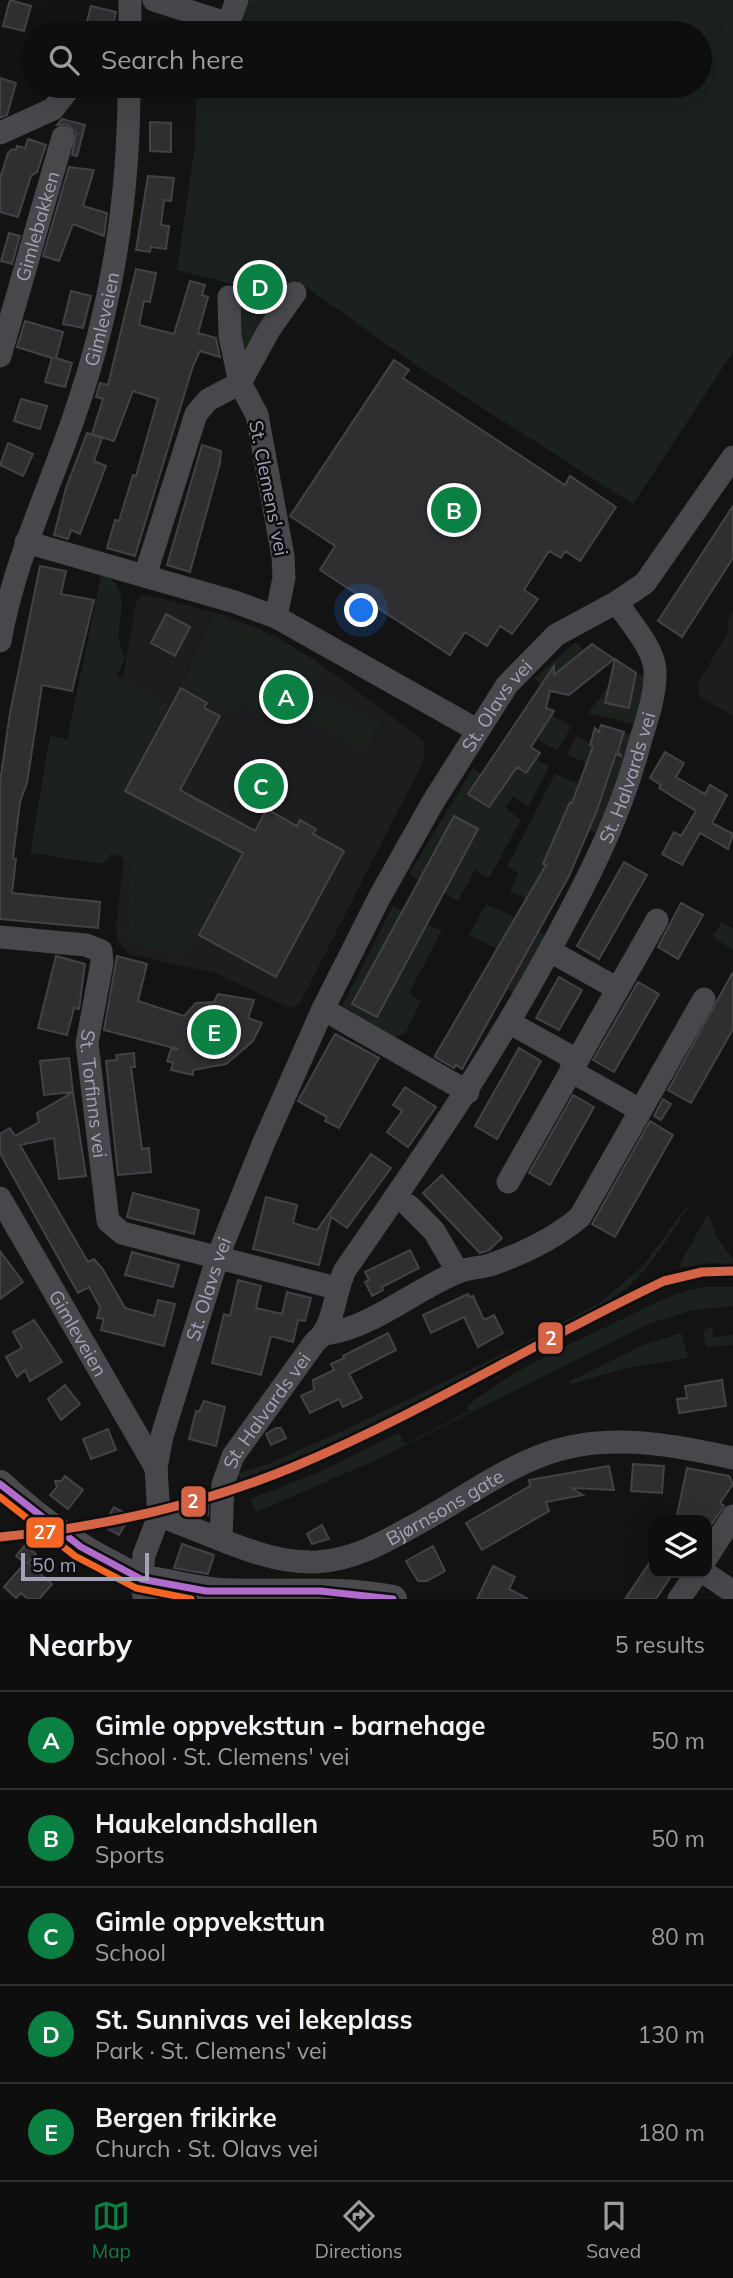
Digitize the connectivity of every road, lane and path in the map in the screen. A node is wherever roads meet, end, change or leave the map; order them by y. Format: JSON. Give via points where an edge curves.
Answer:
{"nodes":[{"id":1,"x":130,"y":0,"type":"edge"},
{"id":2,"x":154,"y":0,"type":"edge"},
{"id":3,"x":237,"y":0,"type":"edge"},
{"id":4,"x":130,"y":21,"type":"edge"},
{"id":5,"x":220,"y":21,"type":"edge"},
{"id":6,"x":224,"y":21,"type":"edge"},
{"id":7,"x":62,"y":98,"type":"edge"},
{"id":8,"x":129,"y":98,"type":"edge"},
{"id":9,"x":0,"y":132,"type":"edge"},
{"id":10,"x":63,"y":137,"type":"dead end"},
{"id":11,"x":295,"y":293,"type":"dead end"},
{"id":12,"x":229,"y":296,"type":"dead end"},
{"id":13,"x":0,"y":356,"type":"edge"},
{"id":14,"x":240,"y":383,"type":"junction"},
{"id":15,"x":733,"y":457,"type":"edge"},
{"id":16,"x":26,"y":542,"type":"junction"},
{"id":17,"x":9,"y":573,"type":"edge"},
{"id":18,"x":145,"y":576,"type":"junction"},
{"id":19,"x":617,"y":603,"type":"junction"},
{"id":20,"x":276,"y":617,"type":"junction"},
{"id":21,"x":0,"y":641,"type":"edge"},
{"id":22,"x":477,"y":730,"type":"junction"},
{"id":23,"x":657,"y":920,"type":"dead end"},
{"id":24,"x":0,"y":937,"type":"edge"},
{"id":25,"x":550,"y":951,"type":"junction"},
{"id":26,"x":618,"y":989,"type":"junction"},
{"id":27,"x":704,"y":999,"type":"dead end"},
{"id":28,"x":323,"y":1009,"type":"junction"},
{"id":29,"x":510,"y":1023,"type":"junction"},
{"id":30,"x":574,"y":1067,"type":"junction"},
{"id":31,"x":468,"y":1092,"type":"junction"},
{"id":32,"x":640,"y":1110,"type":"junction"},
{"id":33,"x":508,"y":1182,"type":"dead end"},
{"id":34,"x":0,"y":1198,"type":"edge"},
{"id":35,"x":409,"y":1206,"type":"dead end"},
{"id":36,"x":218,"y":1256,"type":"junction"},
{"id":37,"x":457,"y":1272,"type":"junction"},
{"id":38,"x":336,"y":1288,"type":"junction"},
{"id":39,"x":326,"y":1334,"type":"junction"},
{"id":40,"x":733,"y":1458,"type":"edge"},
{"id":41,"x":156,"y":1468,"type":"junction"},
{"id":42,"x":0,"y":1484,"type":"edge"},
{"id":43,"x":159,"y":1516,"type":"junction"},
{"id":44,"x":733,"y":1516,"type":"edge"},
{"id":45,"x":221,"y":1538,"type":"junction"},
{"id":46,"x":712,"y":1549,"type":"edge"},
{"id":47,"x":694,"y":1578,"type":"edge"},
{"id":48,"x":712,"y":1578,"type":"edge"},
{"id":49,"x":143,"y":1589,"type":"edge"},
{"id":50,"x":733,"y":1592,"type":"edge"},
{"id":51,"x":303,"y":1595,"type":"edge"},
{"id":52,"x":260,"y":1596,"type":"edge"},
{"id":53,"x":164,"y":1599,"type":"edge"},
{"id":54,"x":393,"y":1599,"type":"edge"},
{"id":55,"x":679,"y":1599,"type":"edge"}],
"edges":[{"from":1,"to":4,"type":"street"},
{"from":2,"to":5,"type":"street"},
{"from":3,"to":6,"type":"street"},
{"from":7,"to":9,"type":"street","via":[[53,109]]},
{"from":8,"to":16,"type":"street","name":"Gimleveien","via":[[124,195],[110,293],[76,413]]},
{"from":10,"to":13,"type":"street","name":"Gimlebakken"},
{"from":11,"to":14,"type":"street"},
{"from":12,"to":14,"type":"street","via":[[230,336]]},
{"from":14,"to":18,"type":"street","via":[[208,400],[196,414]]},
{"from":14,"to":20,"type":"street","name":"St. Clemens' vei","via":[[257,415],[282,545],[284,578]]},
{"from":15,"to":19,"type":"street","name":"St. Olavs vei","via":[[651,576]]},
{"from":16,"to":17,"type":"street","name":"Gimleveien"},
{"from":16,"to":18,"type":"street"},
{"from":17,"to":21,"type":"street","name":"Gimleveien"},
{"from":18,"to":20,"type":"street"},
{"from":19,"to":22,"type":"street","name":"St. Olavs vei","via":[[568,626],[543,645],[507,685]]},
{"from":19,"to":25,"type":"street","name":"St. Halvards vei","via":[[651,654],[655,670],[651,701],[613,825]]},
{"from":20,"to":22,"type":"street"},
{"from":22,"to":28,"type":"street","name":"St. Olavs vei","via":[[386,886]]},
{"from":23,"to":26,"type":"street"},
{"from":24,"to":36,"type":"street","name":"St. Torfinns vei","via":[[86,945],[101,951],[88,1043],[108,1221],[122,1233]]},
{"from":25,"to":26,"type":"street"},
{"from":25,"to":29,"type":"street","name":"St. Halvards vei"},
{"from":26,"to":30,"type":"street"},
{"from":27,"to":32,"type":"street","name":"St. Halvards vei"},
{"from":28,"to":31,"type":"street"},
{"from":28,"to":36,"type":"street","name":"St. Olavs vei"},
{"from":29,"to":30,"type":"street","via":[[568,1055]]},
{"from":29,"to":31,"type":"street","name":"St. Halvards vei"},
{"from":30,"to":32,"type":"street","via":[[578,1075]]},
{"from":30,"to":33,"type":"street"},
{"from":31,"to":38,"type":"street","name":"St. Halvards vei"},
{"from":32,"to":37,"type":"street","name":"St. Halvards vei","via":[[580,1217],[560,1234],[534,1246]]},
{"from":34,"to":41,"type":"street","name":"Gimleveien"},
{"from":35,"to":37,"type":"street","via":[[434,1231]]},
{"from":36,"to":38,"type":"street"},
{"from":36,"to":41,"type":"street","name":"St. Olavs vei","via":[[176,1385]]},
{"from":37,"to":39,"type":"street","name":"St. Halvards vei","via":[[349,1328]]},
{"from":38,"to":39,"type":"street","name":"St. Halvards vei"},
{"from":39,"to":45,"type":"street","name":"St. Halvards vei","via":[[315,1342],[233,1456],[223,1484]]},
{"from":40,"to":45,"type":"street","name":"Bjørnsons gate","via":[[620,1441],[553,1451],[513,1468],[373,1548],[329,1560],[287,1560]]},
{"from":41,"to":43,"type":"street","name":"St. Olavs vei"},
{"from":42,"to":49,"type":"main road","via":[[62,1534]]},
{"from":43,"to":45,"type":"street","name":"Bjørnsons gate"},
{"from":43,"to":49,"type":"street","name":"St. Olavs vei","via":[[144,1555]]},
{"from":44,"to":46,"type":"street"},
{"from":47,"to":55,"type":"street"},
{"from":48,"to":50,"type":"street"},
{"from":49,"to":52,"type":"main road"},
{"from":49,"to":53,"type":"main road"},
{"from":51,"to":52,"type":"main road"},
{"from":51,"to":54,"type":"main road","via":[[363,1594]]}]}
